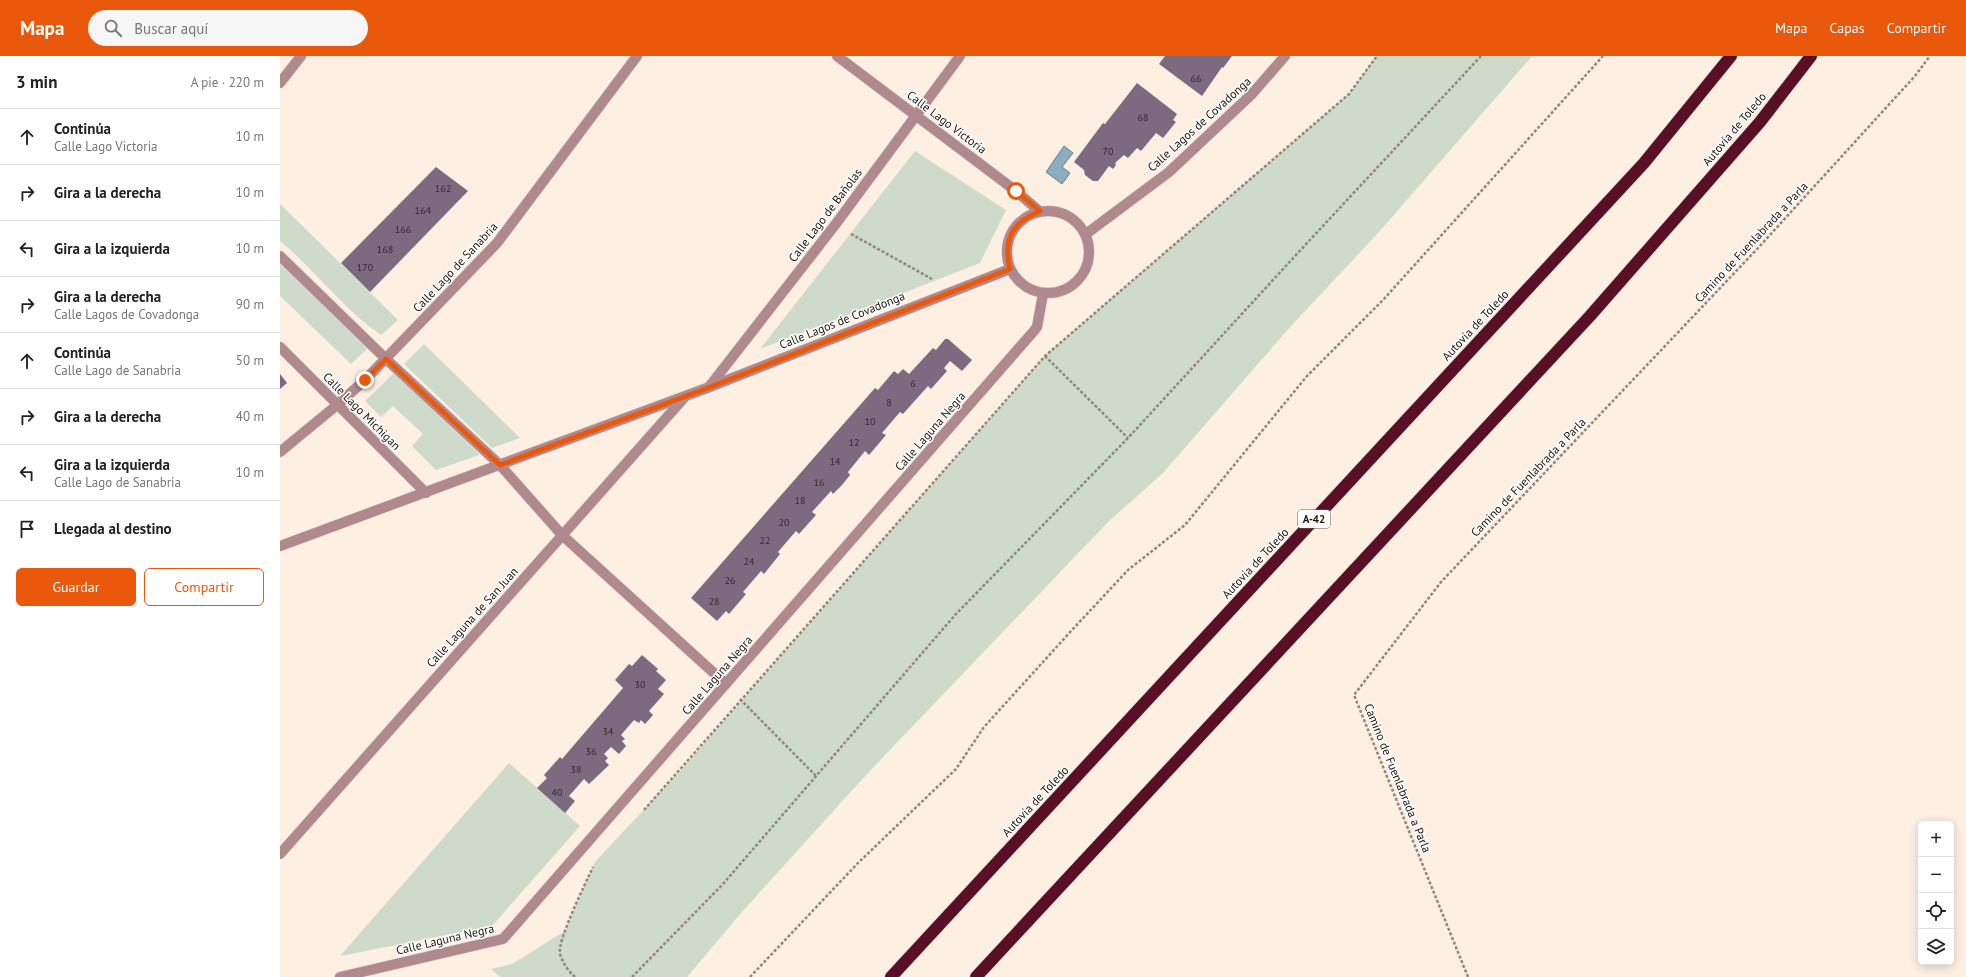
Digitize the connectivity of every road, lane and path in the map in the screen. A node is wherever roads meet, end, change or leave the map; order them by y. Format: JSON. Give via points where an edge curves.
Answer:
{"nodes":[{"id":1,"x":301,"y":56,"type":"edge"},
{"id":2,"x":637,"y":56,"type":"edge"},
{"id":3,"x":837,"y":56,"type":"edge"},
{"id":4,"x":960,"y":56,"type":"edge"},
{"id":5,"x":1285,"y":56,"type":"edge"},
{"id":6,"x":1377,"y":56,"type":"edge"},
{"id":7,"x":1482,"y":56,"type":"edge"},
{"id":8,"x":1603,"y":56,"type":"edge"},
{"id":9,"x":1731,"y":56,"type":"edge"},
{"id":10,"x":1812,"y":56,"type":"edge"},
{"id":11,"x":1930,"y":56,"type":"edge"},
{"id":12,"x":280,"y":83,"type":"edge"},
{"id":13,"x":917,"y":116,"type":"junction"},
{"id":14,"x":1040,"y":211,"type":"junction"},
{"id":15,"x":835,"y":224,"type":"junction"},
{"id":16,"x":1086,"y":234,"type":"junction"},
{"id":17,"x":280,"y":256,"type":"edge"},
{"id":18,"x":1010,"y":269,"type":"junction"},
{"id":19,"x":952,"y":290,"type":"junction"},
{"id":20,"x":1043,"y":294,"type":"junction"},
{"id":21,"x":280,"y":347,"type":"edge"},
{"id":22,"x":1045,"y":356,"type":"junction"},
{"id":23,"x":386,"y":359,"type":"junction"},
{"id":24,"x":708,"y":388,"type":"junction"},
{"id":25,"x":685,"y":397,"type":"junction"},
{"id":26,"x":337,"y":405,"type":"junction"},
{"id":27,"x":1128,"y":438,"type":"junction"},
{"id":28,"x":280,"y":452,"type":"edge"},
{"id":29,"x":500,"y":465,"type":"junction"},
{"id":30,"x":426,"y":493,"type":"junction"},
{"id":31,"x":562,"y":535,"type":"junction"},
{"id":32,"x":280,"y":546,"type":"edge"},
{"id":33,"x":726,"y":684,"type":"junction"},
{"id":34,"x":741,"y":700,"type":"junction"},
{"id":35,"x":816,"y":776,"type":"junction"},
{"id":36,"x":642,"y":811,"type":"dead end"},
{"id":37,"x":280,"y":854,"type":"edge"},
{"id":38,"x":595,"y":862,"type":"dead end"},
{"id":39,"x":340,"y":977,"type":"edge"},
{"id":40,"x":575,"y":977,"type":"edge"},
{"id":41,"x":632,"y":977,"type":"edge"},
{"id":42,"x":750,"y":977,"type":"edge"},
{"id":43,"x":891,"y":977,"type":"edge"},
{"id":44,"x":976,"y":977,"type":"edge"},
{"id":45,"x":1468,"y":977,"type":"edge"}],
"edges":[{"from":1,"to":12,"type":"street"},
{"from":2,"to":23,"type":"street","name":"Calle Lago de Sanabria","via":[[496,243]]},
{"from":3,"to":13,"type":"street","name":"Calle Lago Victoria"},
{"from":4,"to":13,"type":"street","name":"Calle Lago de Bañolas"},
{"from":5,"to":16,"type":"street","name":"Calle Lagos de Covadonga","via":[[1252,94],[1169,172]]},
{"from":6,"to":22,"type":"path","via":[[1349,94]]},
{"from":7,"to":27,"type":"path"},
{"from":8,"to":42,"type":"path","via":[[1383,300],[1307,376],[1185,525],[1128,570],[984,727],[956,769],[858,863]]},
{"from":9,"to":43,"type":"highway","name":"Autovía de Toledo","number":"A-42","via":[[1644,163]]},
{"from":10,"to":44,"type":"highway","name":"Autovía de Toledo","via":[[1760,122],[1590,316]]},
{"from":11,"to":45,"type":"path","name":"Camino de Fuenlabrada a Parla","via":[[1915,76],[1759,247],[1441,582],[1354,695]]},
{"from":13,"to":14,"type":"street","name":"Calle Lago Victoria"},
{"from":13,"to":15,"type":"street","name":"Calle Lago de Bañolas"},
{"from":14,"to":16,"type":"street","via":[[1052,210],[1066,214],[1078,222]]},
{"from":14,"to":18,"type":"street","via":[[1026,217],[1015,227],[1008,240],[1006,254]]},
{"from":15,"to":19,"type":"path"},
{"from":15,"to":24,"type":"street","name":"Calle Lago de Bañolas"},
{"from":16,"to":20,"type":"street","via":[[1090,256],[1086,270],[1078,282],[1058,293]]},
{"from":17,"to":23,"type":"street"},
{"from":18,"to":19,"type":"street","name":"Calle Lagos de Covadonga"},
{"from":18,"to":20,"type":"street","via":[[1018,281],[1029,290]]},
{"from":19,"to":24,"type":"street","name":"Calle Lagos de Covadonga"},
{"from":20,"to":33,"type":"street","name":"Calle Laguna Negra","via":[[1037,327],[1033,332]]},
{"from":21,"to":26,"type":"street","name":"Calle Lago Michigan"},
{"from":22,"to":27,"type":"path"},
{"from":22,"to":34,"type":"path"},
{"from":23,"to":26,"type":"street","name":"Calle Lago de Sanabria"},
{"from":23,"to":29,"type":"street"},
{"from":24,"to":25,"type":"street","name":"Calle Lagos de Covadonga"},
{"from":25,"to":29,"type":"street"},
{"from":25,"to":31,"type":"street","name":"Calle Laguna de San Juan"},
{"from":26,"to":28,"type":"street","name":"Calle Lago de Sanabria"},
{"from":26,"to":30,"type":"street","name":"Calle Lago Michigan"},
{"from":27,"to":35,"type":"path","via":[[955,615]]},
{"from":29,"to":30,"type":"street"},
{"from":29,"to":31,"type":"street"},
{"from":30,"to":32,"type":"street"},
{"from":31,"to":33,"type":"street"},
{"from":31,"to":37,"type":"street","name":"Calle Laguna de San Juan"},
{"from":33,"to":34,"type":"path"},
{"from":33,"to":39,"type":"street","name":"Calle Laguna Negra","via":[[503,939]]},
{"from":34,"to":35,"type":"path"},
{"from":34,"to":36,"type":"path"},
{"from":35,"to":41,"type":"path","via":[[722,884]]},
{"from":38,"to":40,"type":"path","via":[[565,931],[560,952],[568,970]]}]}
